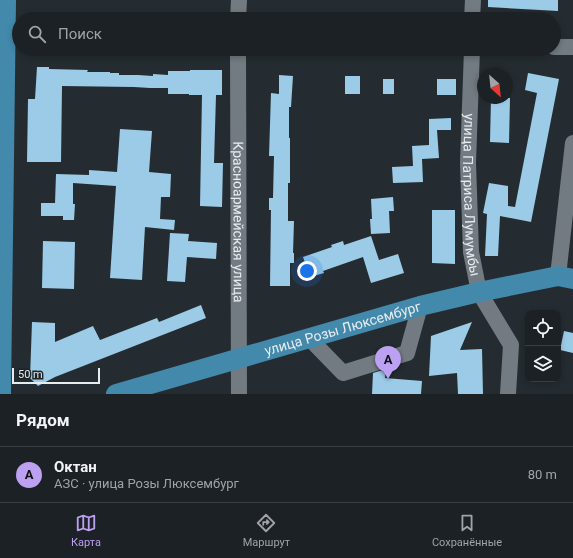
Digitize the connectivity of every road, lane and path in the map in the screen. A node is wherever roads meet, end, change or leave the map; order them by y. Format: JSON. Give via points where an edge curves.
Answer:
{"nodes":[{"id":1,"x":6,"y":0,"type":"edge"},
{"id":2,"x":239,"y":0,"type":"edge"},
{"id":3,"x":473,"y":0,"type":"edge"},
{"id":4,"x":238,"y":12,"type":"edge"},
{"id":5,"x":472,"y":12,"type":"edge"},
{"id":6,"x":8,"y":35,"type":"edge"},
{"id":7,"x":561,"y":47,"type":"edge"},
{"id":8,"x":573,"y":47,"type":"edge"},
{"id":9,"x":238,"y":56,"type":"edge"},
{"id":10,"x":472,"y":56,"type":"edge"},
{"id":11,"x":573,"y":143,"type":"edge"},
{"id":12,"x":566,"y":278,"type":"edge"},
{"id":13,"x":479,"y":292,"type":"junction"},
{"id":14,"x":420,"y":306,"type":"junction"},
{"id":15,"x":309,"y":338,"type":"junction"},
{"id":16,"x":239,"y":359,"type":"junction"},
{"id":17,"x":1,"y":394,"type":"edge"},
{"id":18,"x":116,"y":394,"type":"edge"},
{"id":19,"x":239,"y":394,"type":"edge"},
{"id":20,"x":508,"y":394,"type":"edge"}],
"edges":[{"from":1,"to":6,"type":"main road"},
{"from":2,"to":4,"type":"street"},
{"from":3,"to":5,"type":"street"},
{"from":6,"to":17,"type":"main road"},
{"from":7,"to":8,"type":"street"},
{"from":9,"to":16,"type":"street","name":"Красноармейская улица"},
{"from":10,"to":13,"type":"street","name":"улица Патриса Лумумбы","via":[[468,171],[471,252]]},
{"from":11,"to":12,"type":"street"},
{"from":12,"to":13,"type":"main road","name":"улица Розы Люксембург"},
{"from":13,"to":14,"type":"main road","name":"улица Розы Люксембург"},
{"from":13,"to":20,"type":"street","name":"улица Патриса Лумумбы","via":[[511,345]]},
{"from":14,"to":15,"type":"main road","name":"улица Розы Люксембург"},
{"from":14,"to":15,"type":"street","via":[[407,353],[343,373]]},
{"from":15,"to":16,"type":"main road","name":"улица Розы Люксембург"},
{"from":16,"to":18,"type":"main road","name":"улица Розы Люксембург"},
{"from":16,"to":19,"type":"street","name":"Красноармейская улица"}]}
